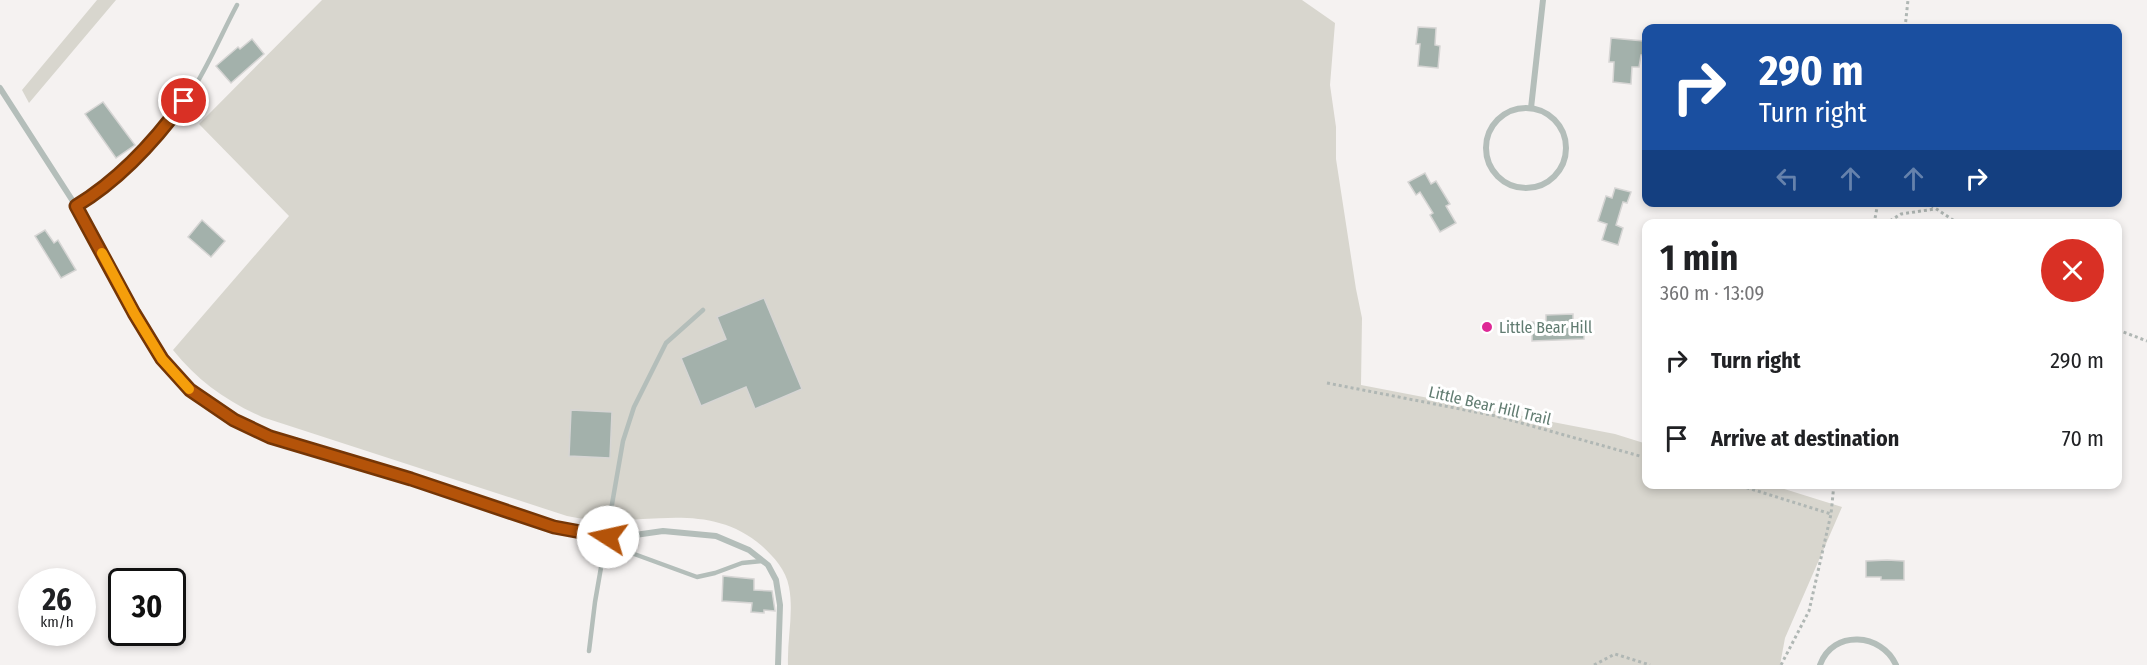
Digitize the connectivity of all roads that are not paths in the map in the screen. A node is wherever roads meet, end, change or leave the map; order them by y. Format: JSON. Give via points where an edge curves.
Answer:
{"nodes":[{"id":1,"x":1543,"y":0,"type":"edge"},
{"id":2,"x":237,"y":4,"type":"dead end"},
{"id":3,"x":0,"y":88,"type":"edge"},
{"id":4,"x":1531,"y":108,"type":"junction"},
{"id":5,"x":76,"y":206,"type":"junction"},
{"id":6,"x":703,"y":310,"type":"dead end"},
{"id":7,"x":608,"y":537,"type":"junction"},
{"id":8,"x":762,"y":561,"type":"junction"},
{"id":9,"x":590,"y":651,"type":"dead end"},
{"id":10,"x":778,"y":665,"type":"edge"},
{"id":11,"x":1820,"y":665,"type":"edge"},
{"id":12,"x":1896,"y":665,"type":"edge"}],
"edges":[{"from":1,"to":4,"type":"street"},
{"from":2,"to":5,"type":"lane","via":[[195,86],[173,116],[116,176]]},
{"from":3,"to":5,"type":"street"},
{"from":4,"to":4,"type":"street","via":[[1506,113],[1486,139],[1486,155],[1492,170],[1504,182],[1520,188],[1536,187],[1551,179],[1562,166],[1566,149],[1559,125]]},
{"from":5,"to":7,"type":"street","via":[[162,359],[190,390],[234,420],[270,437],[554,527]]},
{"from":6,"to":7,"type":"lane","via":[[666,343],[634,407],[623,441]]},
{"from":7,"to":8,"type":"street","via":[[663,531],[716,536],[749,550]]},
{"from":7,"to":8,"type":"lane","via":[[626,551],[697,577]]},
{"from":7,"to":9,"type":"lane"},
{"from":8,"to":10,"type":"street","via":[[776,580],[780,605]]},
{"from":11,"to":12,"type":"street","via":[[1831,649],[1843,641],[1857,639],[1871,640],[1883,647]]}]}
